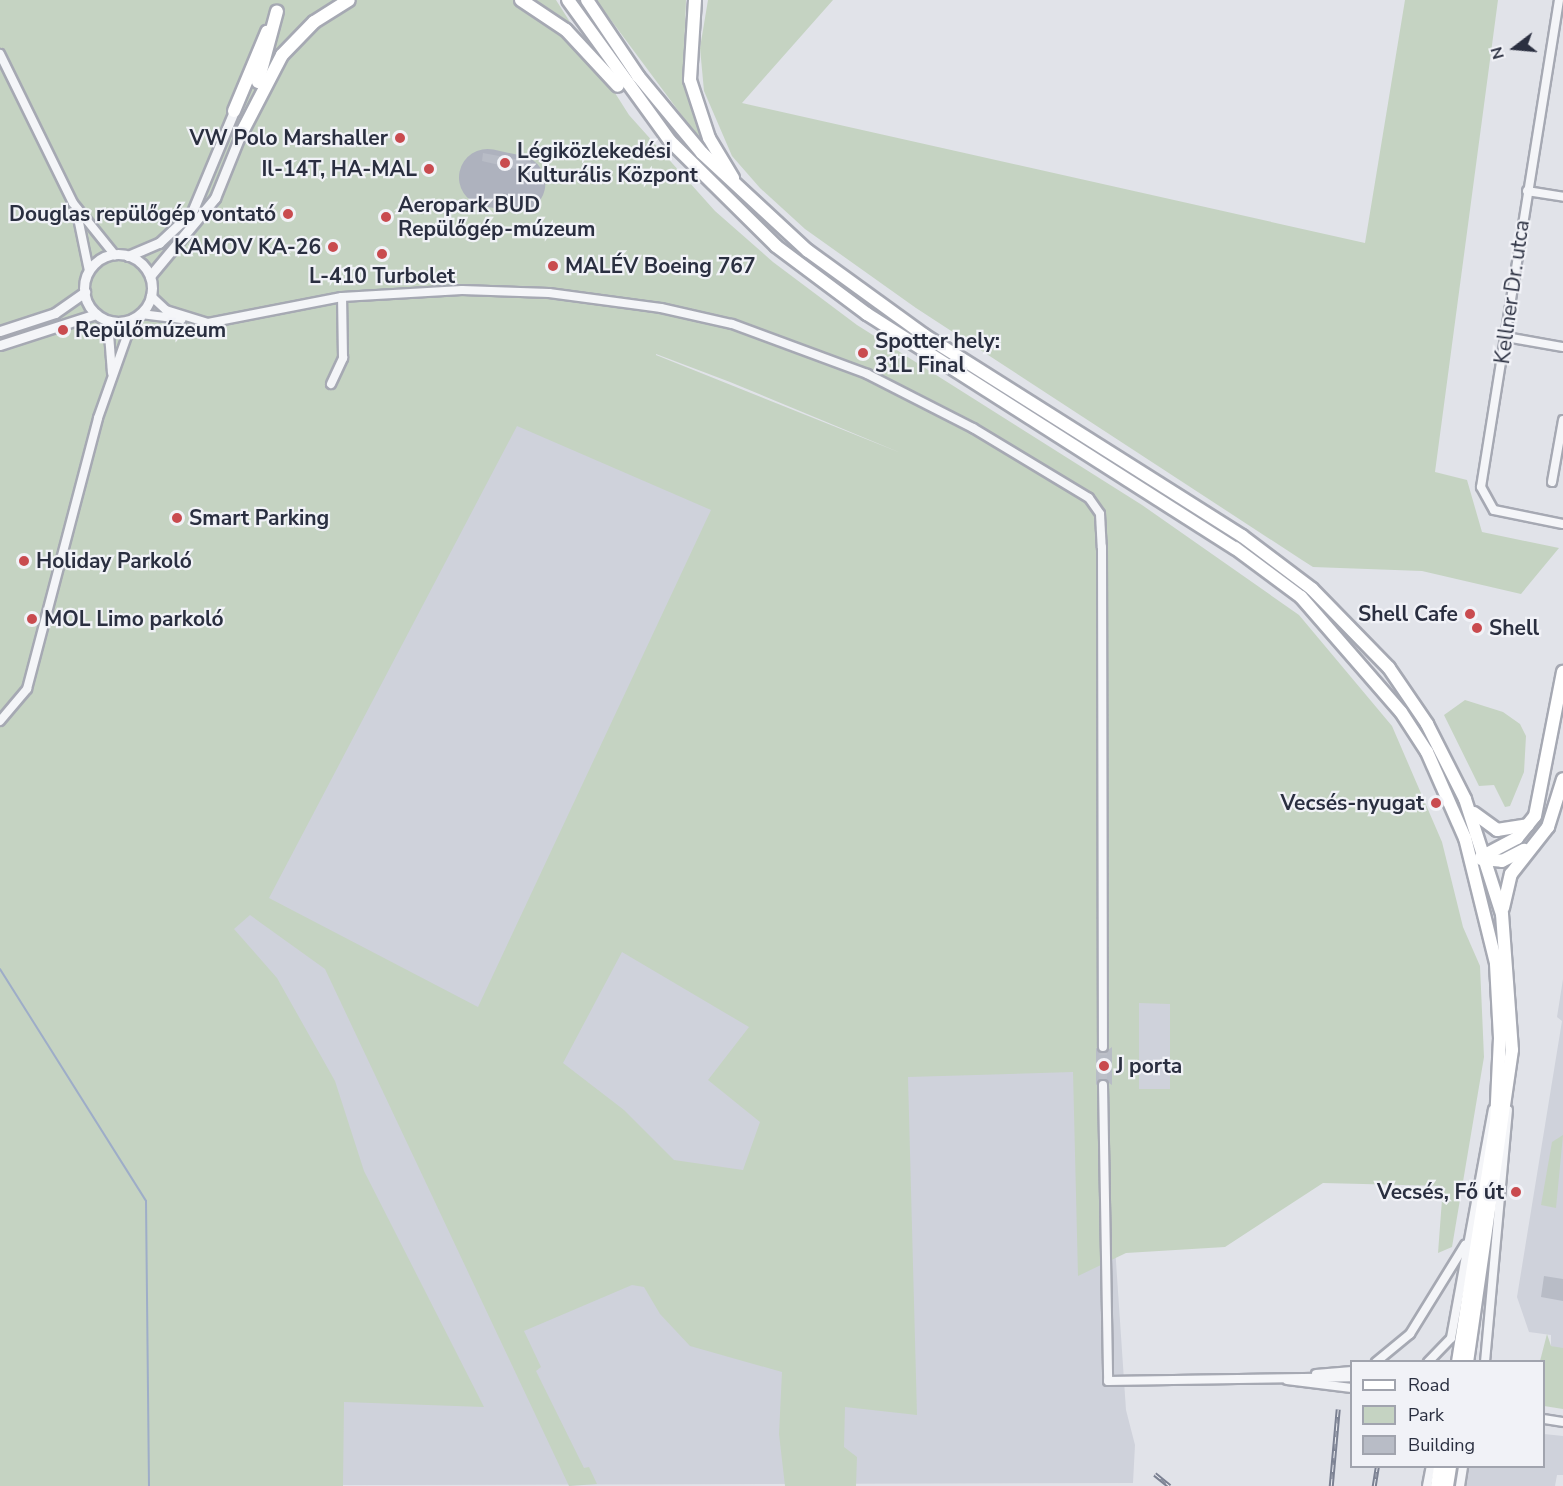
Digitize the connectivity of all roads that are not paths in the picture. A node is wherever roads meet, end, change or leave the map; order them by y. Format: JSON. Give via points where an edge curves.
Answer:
{"nodes":[{"id":1,"x":349,"y":0,"type":"edge"},
{"id":2,"x":521,"y":0,"type":"edge"},
{"id":3,"x":568,"y":0,"type":"edge"},
{"id":4,"x":587,"y":0,"type":"edge"},
{"id":5,"x":695,"y":0,"type":"edge"},
{"id":6,"x":1560,"y":3,"type":"edge"},
{"id":7,"x":280,"y":6,"type":"edge"},
{"id":8,"x":0,"y":54,"type":"edge"},
{"id":9,"x":638,"y":103,"type":"junction"},
{"id":10,"x":234,"y":111,"type":"joint"},
{"id":11,"x":240,"y":136,"type":"junction"},
{"id":12,"x":1527,"y":191,"type":"junction"},
{"id":13,"x":742,"y":194,"type":"junction"},
{"id":14,"x":1563,"y":197,"type":"edge"},
{"id":15,"x":73,"y":203,"type":"junction"},
{"id":16,"x":115,"y":255,"type":"junction"},
{"id":17,"x":128,"y":256,"type":"junction"},
{"id":18,"x":89,"y":271,"type":"junction"},
{"id":19,"x":150,"y":276,"type":"junction"},
{"id":20,"x":85,"y":292,"type":"junction"},
{"id":21,"x":152,"y":296,"type":"junction"},
{"id":22,"x":342,"y":297,"type":"junction"},
{"id":23,"x":96,"y":314,"type":"junction"},
{"id":24,"x":137,"y":316,"type":"junction"},
{"id":25,"x":190,"y":319,"type":"junction"},
{"id":26,"x":108,"y":321,"type":"junction"},
{"id":27,"x":0,"y":331,"type":"edge"},
{"id":28,"x":1506,"y":337,"type":"junction"},
{"id":29,"x":0,"y":345,"type":"edge"},
{"id":30,"x":1563,"y":347,"type":"edge"},
{"id":31,"x":111,"y":380,"type":"junction"},
{"id":32,"x":331,"y":384,"type":"dead end"},
{"id":33,"x":1563,"y":420,"type":"edge"},
{"id":34,"x":1552,"y":483,"type":"dead end"},
{"id":35,"x":1563,"y":524,"type":"edge"},
{"id":36,"x":1563,"y":672,"type":"edge"},
{"id":37,"x":1560,"y":707,"type":"edge"},
{"id":38,"x":0,"y":721,"type":"edge"},
{"id":39,"x":1563,"y":779,"type":"edge"},
{"id":40,"x":1465,"y":799,"type":"junction"},
{"id":41,"x":1529,"y":825,"type":"junction"},
{"id":42,"x":1544,"y":834,"type":"junction"},
{"id":43,"x":1465,"y":838,"type":"junction"},
{"id":44,"x":1485,"y":857,"type":"junction"},
{"id":45,"x":1479,"y":882,"type":"junction"},
{"id":46,"x":1502,"y":914,"type":"junction"},
{"id":47,"x":1103,"y":1047,"type":"tunnel mouth"},
{"id":48,"x":1104,"y":1085,"type":"tunnel mouth"},
{"id":49,"x":1498,"y":1089,"type":"junction"},
{"id":50,"x":1508,"y":1106,"type":"junction"},
{"id":51,"x":1486,"y":1221,"type":"junction"},
{"id":52,"x":1468,"y":1241,"type":"junction"},
{"id":53,"x":1378,"y":1360,"type":"edge"},
{"id":54,"x":1430,"y":1360,"type":"edge"},
{"id":55,"x":1458,"y":1360,"type":"edge"},
{"id":56,"x":1467,"y":1360,"type":"edge"},
{"id":57,"x":1485,"y":1360,"type":"edge"},
{"id":58,"x":1350,"y":1371,"type":"edge"},
{"id":59,"x":1350,"y":1377,"type":"edge"},
{"id":60,"x":1286,"y":1380,"type":"junction"},
{"id":61,"x":1350,"y":1386,"type":"edge"},
{"id":62,"x":1545,"y":1419,"type":"edge"},
{"id":63,"x":1563,"y":1422,"type":"edge"},
{"id":64,"x":1431,"y":1468,"type":"edge"},
{"id":65,"x":1440,"y":1468,"type":"edge"},
{"id":66,"x":1450,"y":1468,"type":"edge"},
{"id":67,"x":1463,"y":1468,"type":"edge"},
{"id":68,"x":1427,"y":1486,"type":"edge"},
{"id":69,"x":1437,"y":1486,"type":"edge"},
{"id":70,"x":1447,"y":1486,"type":"edge"},
{"id":71,"x":1460,"y":1486,"type":"edge"}],
"edges":[{"from":1,"to":11,"type":"main road","via":[[314,22],[282,55]]},
{"from":2,"to":9,"type":"main road","via":[[566,30]]},
{"from":3,"to":9,"type":"main road"},
{"from":4,"to":13,"type":"main road","via":[[638,76]]},
{"from":5,"to":13,"type":"main road","via":[[690,80],[709,138]]},
{"from":6,"to":12,"type":"street","name":"Kellner Dr. utca"},
{"from":7,"to":10,"type":"main road"},
{"from":7,"to":11,"type":"main road"},
{"from":8,"to":15,"type":"street"},
{"from":9,"to":43,"type":"main road","via":[[721,196],[826,285],[1225,542],[1301,597],[1401,712],[1427,752]]},
{"from":10,"to":17,"type":"street","via":[[192,212],[159,243]]},
{"from":11,"to":19,"type":"street","via":[[215,198]]},
{"from":12,"to":14,"type":"street"},
{"from":12,"to":28,"type":"street","name":"Kellner Dr. utca"},
{"from":13,"to":40,"type":"main road","via":[[880,305],[1242,537],[1311,589],[1389,668],[1427,724]]},
{"from":15,"to":16,"type":"street"},
{"from":15,"to":18,"type":"street"},
{"from":16,"to":17,"type":"street"},
{"from":16,"to":18,"type":"street"},
{"from":17,"to":19,"type":"street"},
{"from":18,"to":20,"type":"street"},
{"from":19,"to":21,"type":"street"},
{"from":20,"to":23,"type":"street"},
{"from":20,"to":27,"type":"street","via":[[55,313]]},
{"from":21,"to":24,"type":"street"},
{"from":21,"to":25,"type":"street","via":[[166,310]]},
{"from":22,"to":25,"type":"street","via":[[217,323]]},
{"from":22,"to":32,"type":"street","via":[[343,358]]},
{"from":22,"to":47,"type":"street","via":[[462,290],[549,293],[625,302],[732,324],[908,392],[1095,504],[1102,547]]},
{"from":23,"to":26,"type":"street"},
{"from":23,"to":29,"type":"street"},
{"from":24,"to":25,"type":"street"},
{"from":24,"to":26,"type":"street"},
{"from":24,"to":31,"type":"street"},
{"from":26,"to":31,"type":"street"},
{"from":28,"to":30,"type":"street"},
{"from":28,"to":35,"type":"street","name":"Kellner Dr. utca","via":[[1484,496],[1505,514]]},
{"from":31,"to":38,"type":"street","via":[[27,689]]},
{"from":33,"to":34,"type":"street"},
{"from":36,"to":37,"type":"main road"},
{"from":37,"to":41,"type":"main road","via":[[1543,792]]},
{"from":39,"to":42,"type":"main road"},
{"from":40,"to":41,"type":"main road","via":[[1484,823],[1497,830]]},
{"from":40,"to":44,"type":"main road"},
{"from":41,"to":44,"type":"main road"},
{"from":42,"to":44,"type":"main road","via":[[1511,859]]},
{"from":42,"to":46,"type":"main road","via":[[1511,874]]},
{"from":43,"to":44,"type":"main road"},
{"from":43,"to":45,"type":"main road"},
{"from":44,"to":45,"type":"main road"},
{"from":44,"to":46,"type":"main road"},
{"from":45,"to":49,"type":"main road","via":[[1500,1001]]},
{"from":46,"to":50,"type":"main road","via":[[1512,997]]},
{"from":48,"to":60,"type":"street","via":[[1108,1381]]},
{"from":49,"to":51,"type":"main road"},
{"from":49,"to":52,"type":"street"},
{"from":50,"to":51,"type":"main road"},
{"from":50,"to":57,"type":"street"},
{"from":51,"to":55,"type":"main road"},
{"from":51,"to":56,"type":"main road"},
{"from":52,"to":53,"type":"street","via":[[1410,1334]]},
{"from":52,"to":54,"type":"street","via":[[1451,1338]]},
{"from":58,"to":60,"type":"street"},
{"from":59,"to":60,"type":"street"},
{"from":60,"to":61,"type":"street"},
{"from":62,"to":63,"type":"street"},
{"from":64,"to":68,"type":"street"},
{"from":65,"to":69,"type":"main road"},
{"from":66,"to":70,"type":"main road"},
{"from":67,"to":71,"type":"street"}]}
